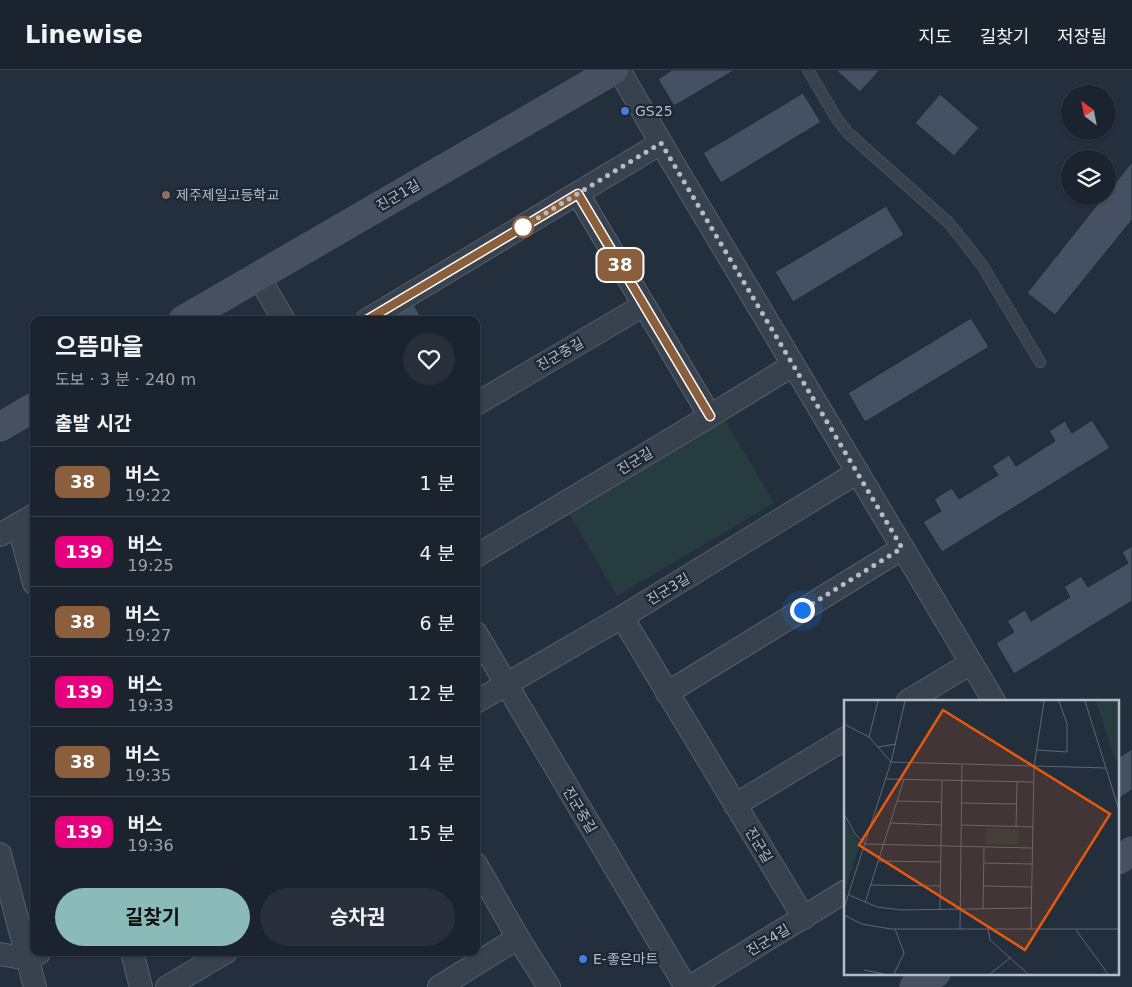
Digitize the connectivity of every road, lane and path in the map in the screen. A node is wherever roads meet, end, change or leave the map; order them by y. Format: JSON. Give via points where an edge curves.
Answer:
{"nodes":[{"id":1,"x":614,"y":70,"type":"edge"},
{"id":2,"x":618,"y":70,"type":"edge"},
{"id":3,"x":808,"y":70,"type":"edge"},
{"id":4,"x":661,"y":143,"type":"junction"},
{"id":5,"x":578,"y":194,"type":"junction"},
{"id":6,"x":258,"y":276,"type":"junction"},
{"id":7,"x":644,"y":305,"type":"junction"},
{"id":8,"x":190,"y":316,"type":"edge"},
{"id":9,"x":282,"y":316,"type":"edge"},
{"id":10,"x":374,"y":316,"type":"edge"},
{"id":11,"x":1040,"y":362,"type":"dead end"},
{"id":12,"x":793,"y":364,"type":"junction"},
{"id":13,"x":480,"y":402,"type":"edge"},
{"id":14,"x":30,"y":409,"type":"edge"},
{"id":15,"x":710,"y":416,"type":"junction"},
{"id":16,"x":0,"y":426,"type":"edge"},
{"id":17,"x":858,"y":472,"type":"junction"},
{"id":18,"x":17,"y":525,"type":"edge"},
{"id":19,"x":902,"y":548,"type":"junction"},
{"id":20,"x":480,"y":554,"type":"edge"},
{"id":21,"x":30,"y":569,"type":"edge"},
{"id":22,"x":622,"y":617,"type":"junction"},
{"id":23,"x":480,"y":640,"type":"edge"},
{"id":24,"x":971,"y":662,"type":"junction"},
{"id":25,"x":506,"y":685,"type":"junction"},
{"id":26,"x":667,"y":693,"type":"junction"},
{"id":27,"x":480,"y":700,"type":"edge"},
{"id":28,"x":910,"y":700,"type":"edge"},
{"id":29,"x":993,"y":700,"type":"edge"},
{"id":30,"x":844,"y":739,"type":"edge"},
{"id":31,"x":735,"y":805,"type":"junction"},
{"id":32,"x":1132,"y":851,"type":"edge"},
{"id":33,"x":0,"y":854,"type":"edge"},
{"id":34,"x":1120,"y":859,"type":"edge"},
{"id":35,"x":480,"y":871,"type":"edge"},
{"id":36,"x":844,"y":892,"type":"edge"},
{"id":37,"x":804,"y":918,"type":"junction"},
{"id":38,"x":518,"y":938,"type":"junction"},
{"id":39,"x":30,"y":944,"type":"edge"},
{"id":40,"x":0,"y":954,"type":"edge"},
{"id":41,"x":30,"y":956,"type":"edge"},
{"id":42,"x":34,"y":956,"type":"edge"},
{"id":43,"x":133,"y":956,"type":"edge"},
{"id":44,"x":219,"y":956,"type":"edge"},
{"id":45,"x":934,"y":974,"type":"edge"},
{"id":46,"x":35,"y":987,"type":"edge"},
{"id":47,"x":141,"y":987,"type":"edge"},
{"id":48,"x":167,"y":987,"type":"edge"},
{"id":49,"x":438,"y":987,"type":"edge"},
{"id":50,"x":549,"y":987,"type":"edge"},
{"id":51,"x":686,"y":987,"type":"edge"},
{"id":52,"x":690,"y":987,"type":"edge"},
{"id":53,"x":914,"y":987,"type":"edge"}],
"edges":[{"from":1,"to":6,"type":"street","name":"진군1길"},
{"from":2,"to":4,"type":"street"},
{"from":3,"to":11,"type":"lane","via":[[848,133],[949,223],[982,265]]},
{"from":4,"to":5,"type":"street"},
{"from":4,"to":12,"type":"street"},
{"from":5,"to":7,"type":"street"},
{"from":5,"to":10,"type":"street"},
{"from":6,"to":8,"type":"street","name":"진군1길"},
{"from":6,"to":9,"type":"street"},
{"from":7,"to":13,"type":"street","name":"진군중길"},
{"from":7,"to":15,"type":"street"},
{"from":12,"to":15,"type":"street","name":"진군길"},
{"from":12,"to":17,"type":"street"},
{"from":14,"to":16,"type":"street"},
{"from":15,"to":20,"type":"street","name":"진군길"},
{"from":17,"to":19,"type":"street"},
{"from":17,"to":22,"type":"street","name":"진군3길"},
{"from":18,"to":21,"type":"street"},
{"from":19,"to":24,"type":"street"},
{"from":19,"to":26,"type":"street"},
{"from":22,"to":25,"type":"street","name":"진군3길"},
{"from":22,"to":26,"type":"street"},
{"from":23,"to":25,"type":"street","name":"진군중길"},
{"from":24,"to":28,"type":"street"},
{"from":24,"to":29,"type":"street"},
{"from":25,"to":27,"type":"street","name":"진군3길"},
{"from":25,"to":51,"type":"street","name":"진군중길"},
{"from":26,"to":31,"type":"street","name":"진군길"},
{"from":30,"to":31,"type":"street"},
{"from":31,"to":37,"type":"street","name":"진군길"},
{"from":32,"to":34,"type":"street"},
{"from":33,"to":39,"type":"street"},
{"from":35,"to":38,"type":"street"},
{"from":36,"to":37,"type":"street","name":"진군4길"},
{"from":37,"to":52,"type":"street","name":"진군4길"},
{"from":38,"to":49,"type":"street"},
{"from":38,"to":50,"type":"street"},
{"from":40,"to":41,"type":"street"},
{"from":42,"to":46,"type":"street"},
{"from":43,"to":47,"type":"street"},
{"from":44,"to":48,"type":"street"},
{"from":45,"to":53,"type":"street"}]}
